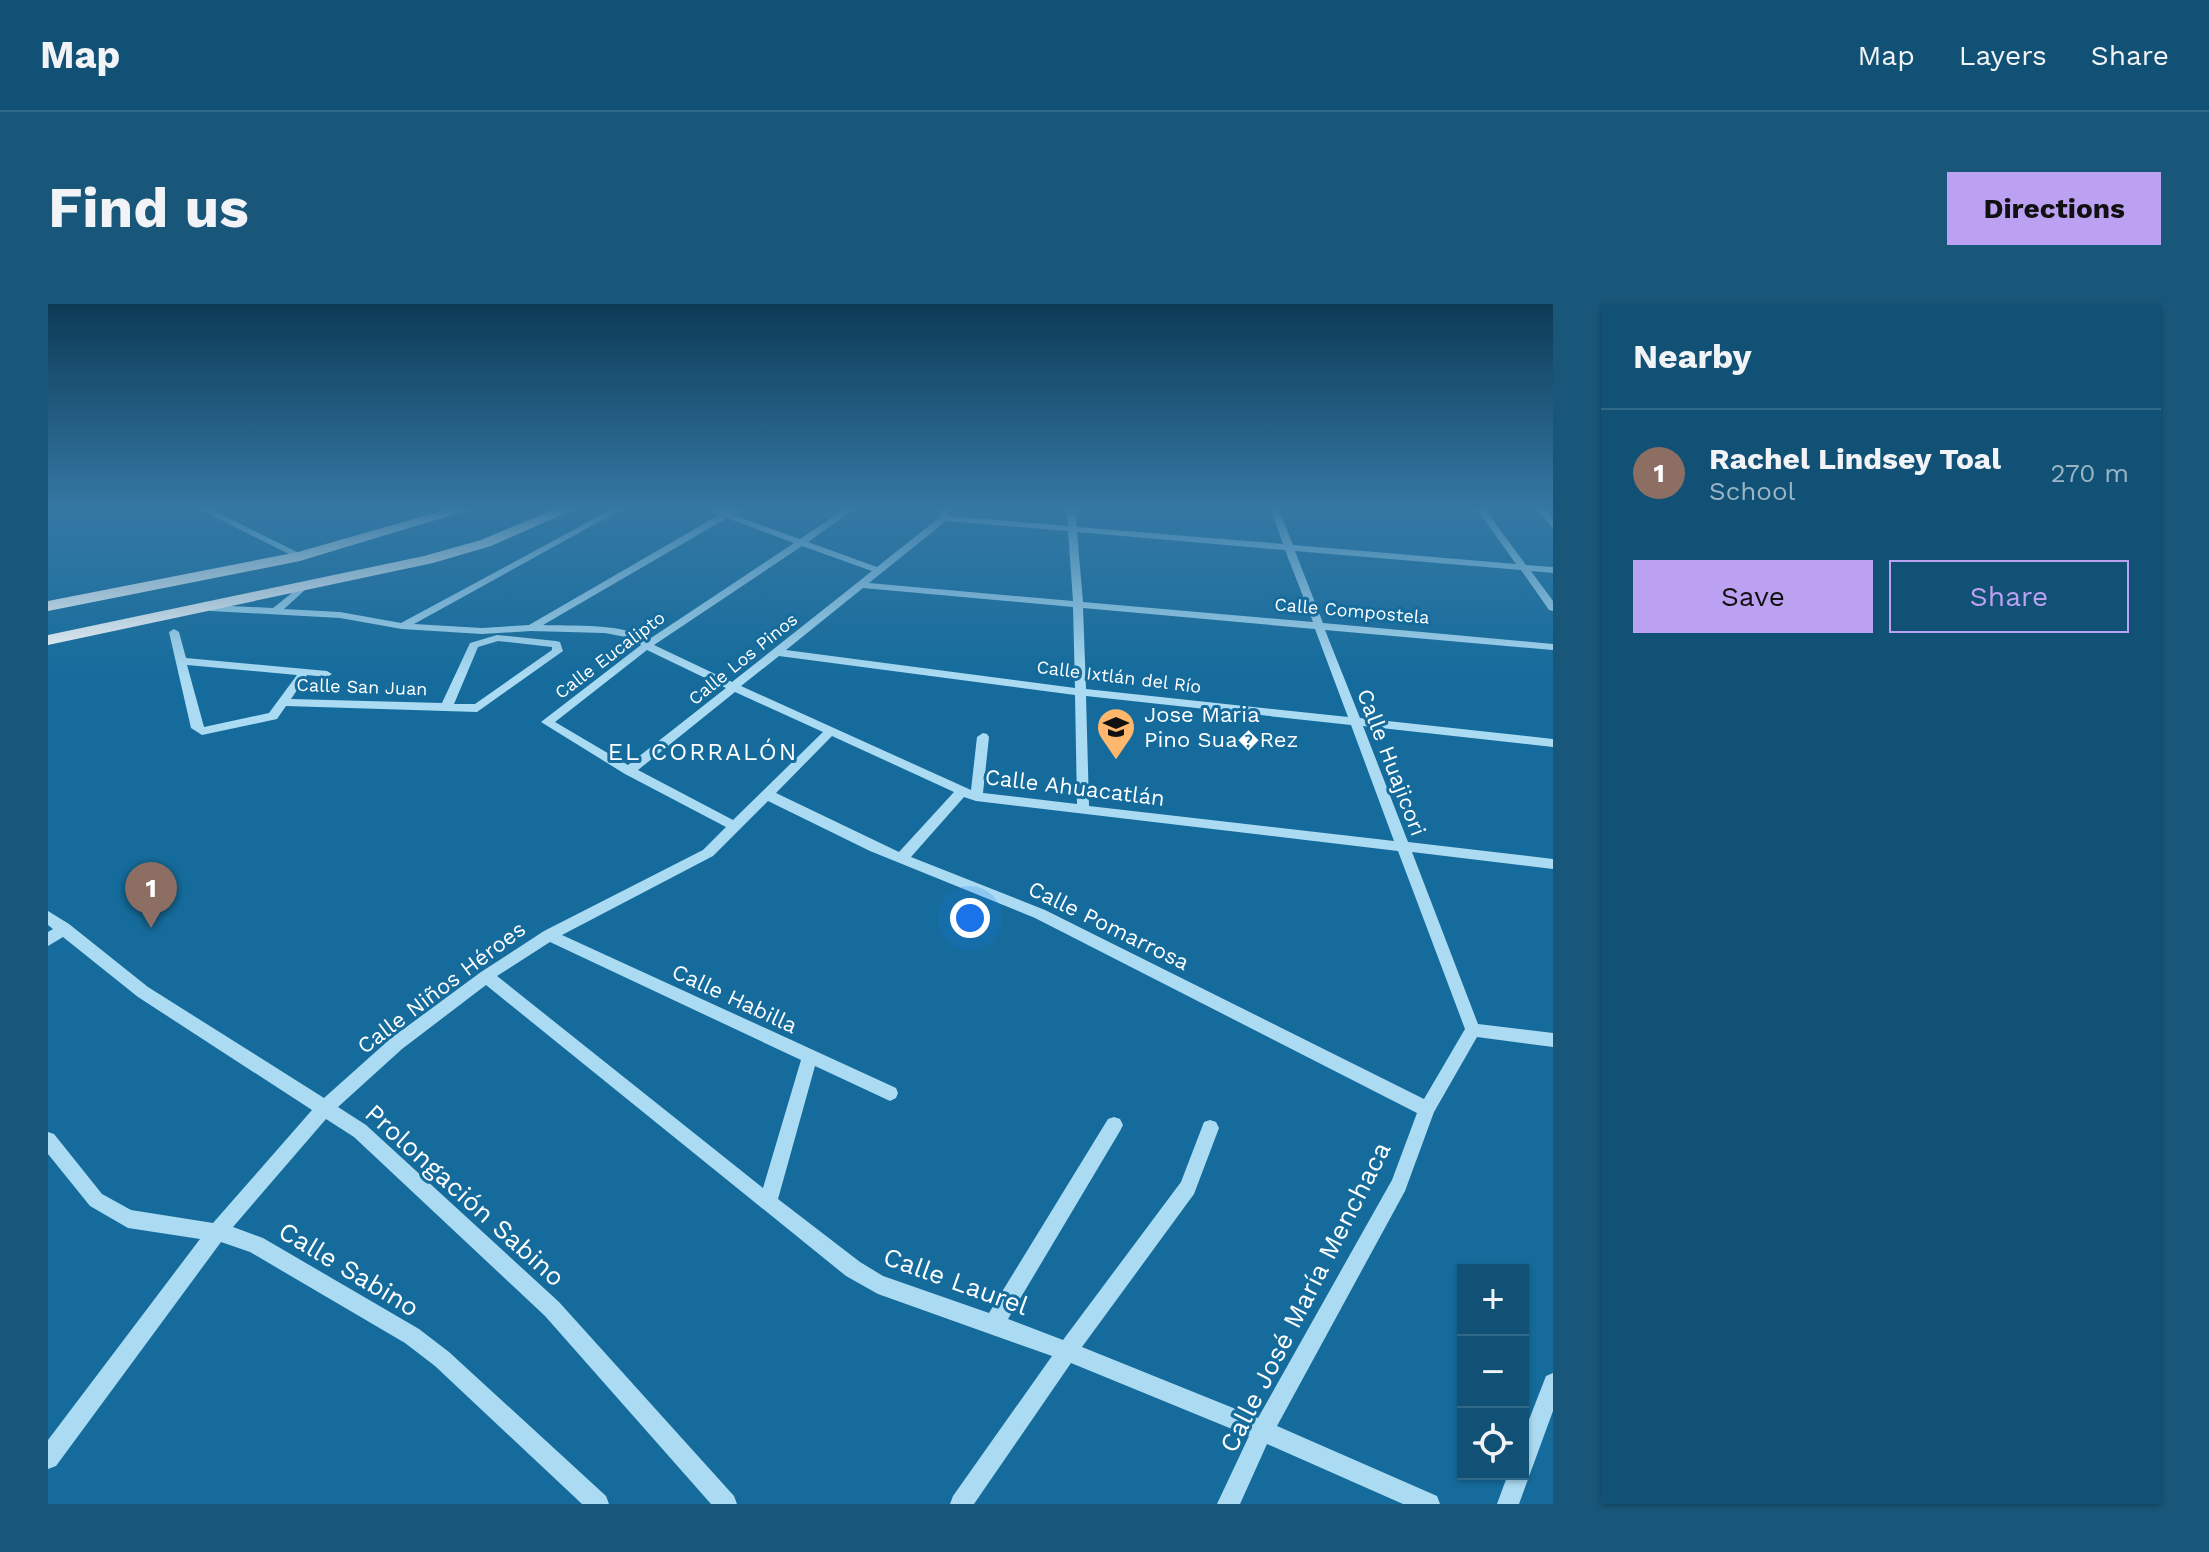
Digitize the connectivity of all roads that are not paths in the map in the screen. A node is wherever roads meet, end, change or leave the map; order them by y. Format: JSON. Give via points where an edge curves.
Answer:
{"nodes":[{"id":1,"x":260,"y":564,"type":"edge"},
{"id":2,"x":405,"y":564,"type":"edge"},
{"id":3,"x":517,"y":564,"type":"edge"},
{"id":4,"x":642,"y":564,"type":"edge"},
{"id":5,"x":768,"y":564,"type":"edge"},
{"id":6,"x":862,"y":564,"type":"edge"},
{"id":7,"x":888,"y":564,"type":"edge"},
{"id":8,"x":1074,"y":564,"type":"edge"},
{"id":9,"x":1295,"y":564,"type":"edge"},
{"id":10,"x":1488,"y":564,"type":"edge"},
{"id":11,"x":1521,"y":564,"type":"edge"},
{"id":12,"x":1523,"y":567,"type":"junction"},
{"id":13,"x":1553,"y":570,"type":"edge"},
{"id":14,"x":880,"y":571,"type":"junction"},
{"id":15,"x":861,"y":585,"type":"junction"},
{"id":16,"x":302,"y":588,"type":"junction"},
{"id":17,"x":1078,"y":602,"type":"junction"},
{"id":18,"x":48,"y":606,"type":"edge"},
{"id":19,"x":211,"y":608,"type":"junction"},
{"id":20,"x":1553,"y":608,"type":"edge"},
{"id":21,"x":276,"y":611,"type":"junction"},
{"id":22,"x":1318,"y":624,"type":"junction"},
{"id":23,"x":402,"y":626,"type":"junction"},
{"id":24,"x":531,"y":628,"type":"junction"},
{"id":25,"x":174,"y":632,"type":"dead end"},
{"id":26,"x":48,"y":640,"type":"edge"},
{"id":27,"x":520,"y":640,"type":"junction"},
{"id":28,"x":647,"y":645,"type":"junction"},
{"id":29,"x":1553,"y":647,"type":"edge"},
{"id":30,"x":776,"y":652,"type":"junction"},
{"id":31,"x":180,"y":661,"type":"junction"},
{"id":32,"x":304,"y":672,"type":"junction"},
{"id":33,"x":327,"y":674,"type":"dead end"},
{"id":34,"x":735,"y":688,"type":"junction"},
{"id":35,"x":1081,"y":692,"type":"junction"},
{"id":36,"x":283,"y":702,"type":"junction"},
{"id":37,"x":446,"y":708,"type":"junction"},
{"id":38,"x":1356,"y":722,"type":"junction"},
{"id":39,"x":830,"y":732,"type":"junction"},
{"id":40,"x":983,"y":737,"type":"dead end"},
{"id":41,"x":1553,"y":743,"type":"edge"},
{"id":42,"x":629,"y":771,"type":"junction"},
{"id":43,"x":962,"y":791,"type":"junction"},
{"id":44,"x":766,"y":794,"type":"junction"},
{"id":45,"x":976,"y":797,"type":"junction"},
{"id":46,"x":1083,"y":809,"type":"junction"},
{"id":47,"x":734,"y":826,"type":"junction"},
{"id":48,"x":1403,"y":846,"type":"junction"},
{"id":49,"x":902,"y":858,"type":"junction"},
{"id":50,"x":1553,"y":864,"type":"edge"},
{"id":51,"x":56,"y":922,"type":"edge"},
{"id":52,"x":549,"y":935,"type":"junction"},
{"id":53,"x":48,"y":940,"type":"edge"},
{"id":54,"x":486,"y":976,"type":"junction"},
{"id":55,"x":1473,"y":1030,"type":"junction"},
{"id":56,"x":1553,"y":1040,"type":"edge"},
{"id":57,"x":810,"y":1057,"type":"junction"},
{"id":58,"x":890,"y":1093,"type":"dead end"},
{"id":59,"x":325,"y":1108,"type":"junction"},
{"id":60,"x":1427,"y":1109,"type":"junction"},
{"id":61,"x":1114,"y":1125,"type":"dead end"},
{"id":62,"x":1210,"y":1128,"type":"dead end"},
{"id":63,"x":48,"y":1140,"type":"edge"},
{"id":64,"x":768,"y":1203,"type":"junction"},
{"id":65,"x":216,"y":1233,"type":"junction"},
{"id":66,"x":995,"y":1322,"type":"junction"},
{"id":67,"x":1068,"y":1350,"type":"junction"},
{"id":68,"x":1553,"y":1383,"type":"edge"},
{"id":69,"x":1263,"y":1430,"type":"junction"},
{"id":70,"x":1529,"y":1448,"type":"edge"},
{"id":71,"x":48,"y":1458,"type":"edge"},
{"id":72,"x":1517,"y":1480,"type":"edge"},
{"id":73,"x":598,"y":1504,"type":"edge"},
{"id":74,"x":726,"y":1504,"type":"edge"},
{"id":75,"x":961,"y":1504,"type":"edge"},
{"id":76,"x":1228,"y":1504,"type":"edge"},
{"id":77,"x":1429,"y":1504,"type":"edge"},
{"id":78,"x":1508,"y":1504,"type":"edge"}],
"edges":[{"from":1,"to":18,"type":"highway"},
{"from":2,"to":16,"type":"highway"},
{"from":3,"to":23,"type":"street"},
{"from":4,"to":24,"type":"street"},
{"from":5,"to":28,"type":"street","name":"Calle Eucalipto"},
{"from":6,"to":14,"type":"street"},
{"from":7,"to":14,"type":"street","name":"Calle Los Pinos"},
{"from":8,"to":17,"type":"street"},
{"from":9,"to":22,"type":"street","name":"Calle Huajicori"},
{"from":10,"to":12,"type":"street"},
{"from":11,"to":12,"type":"street"},
{"from":12,"to":13,"type":"street"},
{"from":12,"to":20,"type":"street"},
{"from":14,"to":15,"type":"street","name":"Calle Los Pinos"},
{"from":15,"to":17,"type":"street","name":"Calle Compostela"},
{"from":15,"to":30,"type":"street","name":"Calle Los Pinos"},
{"from":16,"to":19,"type":"highway"},
{"from":16,"to":21,"type":"street"},
{"from":17,"to":22,"type":"street","name":"Calle Compostela"},
{"from":17,"to":35,"type":"street"},
{"from":19,"to":21,"type":"street","name":"Calle Ahuacatlán"},
{"from":19,"to":26,"type":"highway"},
{"from":21,"to":23,"type":"street","name":"Calle Ahuacatlán"},
{"from":22,"to":29,"type":"street","name":"Calle Compostela"},
{"from":22,"to":38,"type":"street","name":"Calle Huajicori"},
{"from":23,"to":24,"type":"street","name":"Calle Ahuacatlán"},
{"from":24,"to":27,"type":"street"},
{"from":24,"to":28,"type":"street","name":"Calle Ahuacatlán","via":[[605,630],[639,637]]},
{"from":25,"to":31,"type":"street","name":"Calle San Juan"},
{"from":27,"to":37,"type":"street","via":[[493,639],[470,648]]},
{"from":27,"to":37,"type":"street","name":"Calle San Juan","via":[[556,644],[558,651],[477,708]]},
{"from":28,"to":34,"type":"street","name":"Calle Ahuacatlán"},
{"from":28,"to":42,"type":"street","name":"Calle Eucalipto","via":[[547,722]]},
{"from":30,"to":34,"type":"street","name":"Calle Los Pinos"},
{"from":30,"to":35,"type":"street","name":"Calle Ixtlán del Río"},
{"from":31,"to":32,"type":"street"},
{"from":31,"to":36,"type":"street","name":"Calle San Juan","via":[[202,731],[266,719]]},
{"from":32,"to":33,"type":"street"},
{"from":32,"to":36,"type":"street"},
{"from":34,"to":39,"type":"street","name":"Calle Ahuacatlán"},
{"from":34,"to":42,"type":"street","name":"Calle Los Pinos"},
{"from":35,"to":38,"type":"street","name":"Calle Ixtlán del Río"},
{"from":35,"to":46,"type":"street"},
{"from":36,"to":37,"type":"street","name":"Calle San Juan"},
{"from":38,"to":41,"type":"street","name":"Calle Ixtlán del Río"},
{"from":38,"to":48,"type":"street","name":"Calle Huajicori"},
{"from":39,"to":43,"type":"street","name":"Calle Ahuacatlán"},
{"from":39,"to":44,"type":"street","name":"Calle Niños Héroes"},
{"from":40,"to":45,"type":"street"},
{"from":42,"to":47,"type":"street"},
{"from":43,"to":45,"type":"street","name":"Calle Ahuacatlán"},
{"from":43,"to":49,"type":"street"},
{"from":44,"to":47,"type":"street","name":"Calle Niños Héroes"},
{"from":44,"to":49,"type":"street","name":"Calle Pomarrosa"},
{"from":45,"to":46,"type":"street","name":"Calle Ahuacatlán"},
{"from":46,"to":48,"type":"street","name":"Calle Ahuacatlán"},
{"from":47,"to":52,"type":"street","name":"Calle Niños Héroes","via":[[708,853]]},
{"from":48,"to":50,"type":"street","name":"Calle Ahuacatlán"},
{"from":48,"to":55,"type":"street","name":"Calle Huajicori"},
{"from":49,"to":60,"type":"street","name":"Calle Pomarrosa","via":[[1040,914]]},
{"from":51,"to":53,"type":"street"},
{"from":51,"to":59,"type":"street","name":"Prolongación Sabino","via":[[143,992]]},
{"from":52,"to":54,"type":"street","name":"Calle Niños Héroes"},
{"from":52,"to":57,"type":"street","name":"Calle Habilla"},
{"from":54,"to":59,"type":"street","name":"Calle Niños Héroes","via":[[396,1044]]},
{"from":54,"to":64,"type":"street","name":"Calle Laurel"},
{"from":55,"to":56,"type":"street"},
{"from":55,"to":60,"type":"street","name":"Calle José María Menchaca"},
{"from":57,"to":58,"type":"street"},
{"from":57,"to":64,"type":"street","name":"Calle Habilla"},
{"from":59,"to":65,"type":"street","name":"Calle Niños Héroes"},
{"from":59,"to":74,"type":"street","name":"Prolongación Sabino","via":[[360,1131],[552,1309]]},
{"from":60,"to":69,"type":"street","name":"Calle José María Menchaca","via":[[1399,1185]]},
{"from":61,"to":66,"type":"street"},
{"from":62,"to":67,"type":"street","via":[[1188,1188]]},
{"from":63,"to":65,"type":"street","name":"Calle Sabino","via":[[96,1200],[128,1219]]},
{"from":64,"to":66,"type":"street","name":"Calle Laurel","via":[[878,1284]]},
{"from":65,"to":71,"type":"street","name":"Calle Niños Héroes"},
{"from":65,"to":73,"type":"street","name":"Calle Sabino","via":[[256,1245],[412,1336]]},
{"from":66,"to":67,"type":"street","name":"Calle Laurel"},
{"from":67,"to":69,"type":"street","name":"Calle Laurel"},
{"from":67,"to":75,"type":"street"},
{"from":68,"to":70,"type":"street"},
{"from":69,"to":76,"type":"street","name":"Calle José María Menchaca"},
{"from":69,"to":77,"type":"street","name":"Calle Laurel"},
{"from":72,"to":78,"type":"street"}]}
